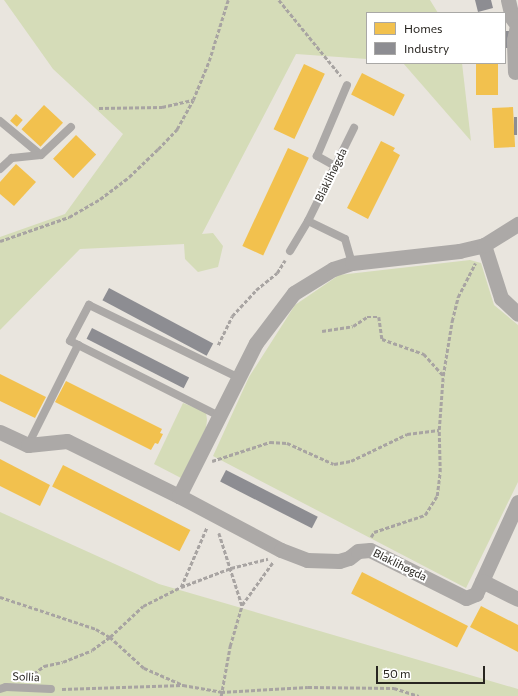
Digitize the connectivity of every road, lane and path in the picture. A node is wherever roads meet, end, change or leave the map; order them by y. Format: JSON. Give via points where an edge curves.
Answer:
{"nodes":[{"id":1,"x":228,"y":0,"type":"edge"},
{"id":2,"x":279,"y":0,"type":"edge"},
{"id":3,"x":508,"y":0,"type":"edge"},
{"id":4,"x":518,"y":26,"type":"edge"},
{"id":5,"x":515,"y":72,"type":"dead end"},
{"id":6,"x":347,"y":85,"type":"joint"},
{"id":7,"x":193,"y":100,"type":"junction"},
{"id":8,"x":99,"y":108,"type":"dead end"},
{"id":9,"x":0,"y":120,"type":"edge"},
{"id":10,"x":71,"y":127,"type":"dead end"},
{"id":11,"x":354,"y":128,"type":"dead end"},
{"id":12,"x":41,"y":155,"type":"junction"},
{"id":13,"x":335,"y":166,"type":"junction"},
{"id":14,"x":0,"y":169,"type":"edge"},
{"id":15,"x":308,"y":221,"type":"junction"},
{"id":16,"x":518,"y":224,"type":"edge"},
{"id":17,"x":0,"y":241,"type":"edge"},
{"id":18,"x":484,"y":245,"type":"junction"},
{"id":19,"x":290,"y":251,"type":"joint"},
{"id":20,"x":352,"y":263,"type":"junction"},
{"id":21,"x":518,"y":314,"type":"edge"},
{"id":22,"x":322,"y":331,"type":"dead end"},
{"id":23,"x":78,"y":345,"type":"junction"},
{"id":24,"x":218,"y":345,"type":"dead end"},
{"id":25,"x":443,"y":376,"type":"junction"},
{"id":26,"x":237,"y":377,"type":"junction"},
{"id":27,"x":219,"y":416,"type":"junction"},
{"id":28,"x":439,"y":430,"type":"junction"},
{"id":29,"x":0,"y":432,"type":"edge"},
{"id":30,"x":28,"y":445,"type":"junction"},
{"id":31,"x":196,"y":466,"type":"junction"},
{"id":32,"x":179,"y":496,"type":"junction"},
{"id":33,"x":518,"y":502,"type":"edge"},
{"id":34,"x":213,"y":514,"type":"junction"},
{"id":35,"x":281,"y":550,"type":"junction"},
{"id":36,"x":358,"y":551,"type":"junction"},
{"id":37,"x":231,"y":568,"type":"junction"},
{"id":38,"x":482,"y":581,"type":"junction"},
{"id":39,"x":181,"y":587,"type":"junction"},
{"id":40,"x":0,"y":597,"type":"edge"},
{"id":41,"x":518,"y":600,"type":"edge"},
{"id":42,"x":242,"y":605,"type":"junction"},
{"id":43,"x":110,"y":638,"type":"junction"},
{"id":44,"x":183,"y":685,"type":"junction"},
{"id":45,"x":16,"y":687,"type":"junction"},
{"id":46,"x":0,"y":689,"type":"edge"},
{"id":47,"x":50,"y":689,"type":"joint"},
{"id":48,"x":221,"y":692,"type":"junction"},
{"id":49,"x":221,"y":696,"type":"edge"},
{"id":50,"x":419,"y":696,"type":"edge"}],
"edges":[{"from":1,"to":7,"type":"path","via":[[209,61]]},
{"from":2,"to":6,"type":"path"},
{"from":3,"to":4,"type":"street","via":[[512,18]]},
{"from":4,"to":5,"type":"street","via":[[514,40]]},
{"from":6,"to":13,"type":"lane","via":[[317,156]]},
{"from":7,"to":8,"type":"path","via":[[162,107]]},
{"from":7,"to":17,"type":"path","via":[[177,129],[130,177],[100,199],[69,217]]},
{"from":9,"to":12,"type":"lane"},
{"from":10,"to":12,"type":"lane"},
{"from":11,"to":13,"type":"lane","name":"Blaklihøgda"},
{"from":12,"to":14,"type":"lane","via":[[12,158]]},
{"from":13,"to":15,"type":"lane","name":"Blaklihøgda"},
{"from":15,"to":19,"type":"lane","name":"Blaklihøgda"},
{"from":15,"to":20,"type":"lane","via":[[345,239]]},
{"from":16,"to":18,"type":"street"},
{"from":18,"to":20,"type":"street","via":[[459,251]]},
{"from":18,"to":21,"type":"street","via":[[501,298]]},
{"from":18,"to":25,"type":"path","via":[[458,297]]},
{"from":19,"to":24,"type":"path","via":[[277,274],[256,290],[232,316]]},
{"from":20,"to":26,"type":"street","via":[[333,269],[294,293],[256,343]]},
{"from":22,"to":25,"type":"path","via":[[353,326],[367,317],[379,317],[382,339],[424,354]]},
{"from":23,"to":26,"type":"lane","via":[[70,341],[90,305]]},
{"from":23,"to":27,"type":"lane"},
{"from":23,"to":30,"type":"lane"},
{"from":25,"to":28,"type":"path"},
{"from":26,"to":27,"type":"street"},
{"from":27,"to":31,"type":"street"},
{"from":28,"to":31,"type":"path","via":[[407,434],[351,461],[334,464],[287,443],[270,442]]},
{"from":28,"to":36,"type":"path","via":[[440,472],[437,496],[425,515],[374,532]]},
{"from":29,"to":30,"type":"street","name":"Blaklihøgda"},
{"from":30,"to":32,"type":"street","name":"Blaklihøgda","via":[[67,442]]},
{"from":31,"to":32,"type":"street"},
{"from":32,"to":34,"type":"street","name":"Blaklihøgda"},
{"from":33,"to":38,"type":"street","name":"Blaklihøgda"},
{"from":34,"to":35,"type":"street","name":"Blaklihøgda"},
{"from":34,"to":37,"type":"path"},
{"from":34,"to":39,"type":"path"},
{"from":35,"to":36,"type":"street","name":"Blaklihøgda","via":[[307,560],[339,561],[349,558]]},
{"from":35,"to":37,"type":"path","via":[[267,560]]},
{"from":35,"to":42,"type":"path"},
{"from":36,"to":38,"type":"street","name":"Blaklihøgda","via":[[370,550],[466,598],[476,594]]},
{"from":37,"to":39,"type":"path"},
{"from":37,"to":42,"type":"path"},
{"from":38,"to":41,"type":"street"},
{"from":39,"to":43,"type":"path","via":[[143,606]]},
{"from":40,"to":43,"type":"path","via":[[86,625]]},
{"from":42,"to":48,"type":"path","via":[[230,646]]},
{"from":43,"to":44,"type":"path","via":[[144,668]]},
{"from":43,"to":45,"type":"path","via":[[63,662],[44,666]]},
{"from":44,"to":47,"type":"path"},
{"from":44,"to":48,"type":"path"},
{"from":45,"to":46,"type":"lane","name":"Sollia"},
{"from":45,"to":47,"type":"lane","name":"Sollia"},
{"from":48,"to":49,"type":"path"},
{"from":48,"to":50,"type":"path","via":[[308,687],[394,688]]}]}
